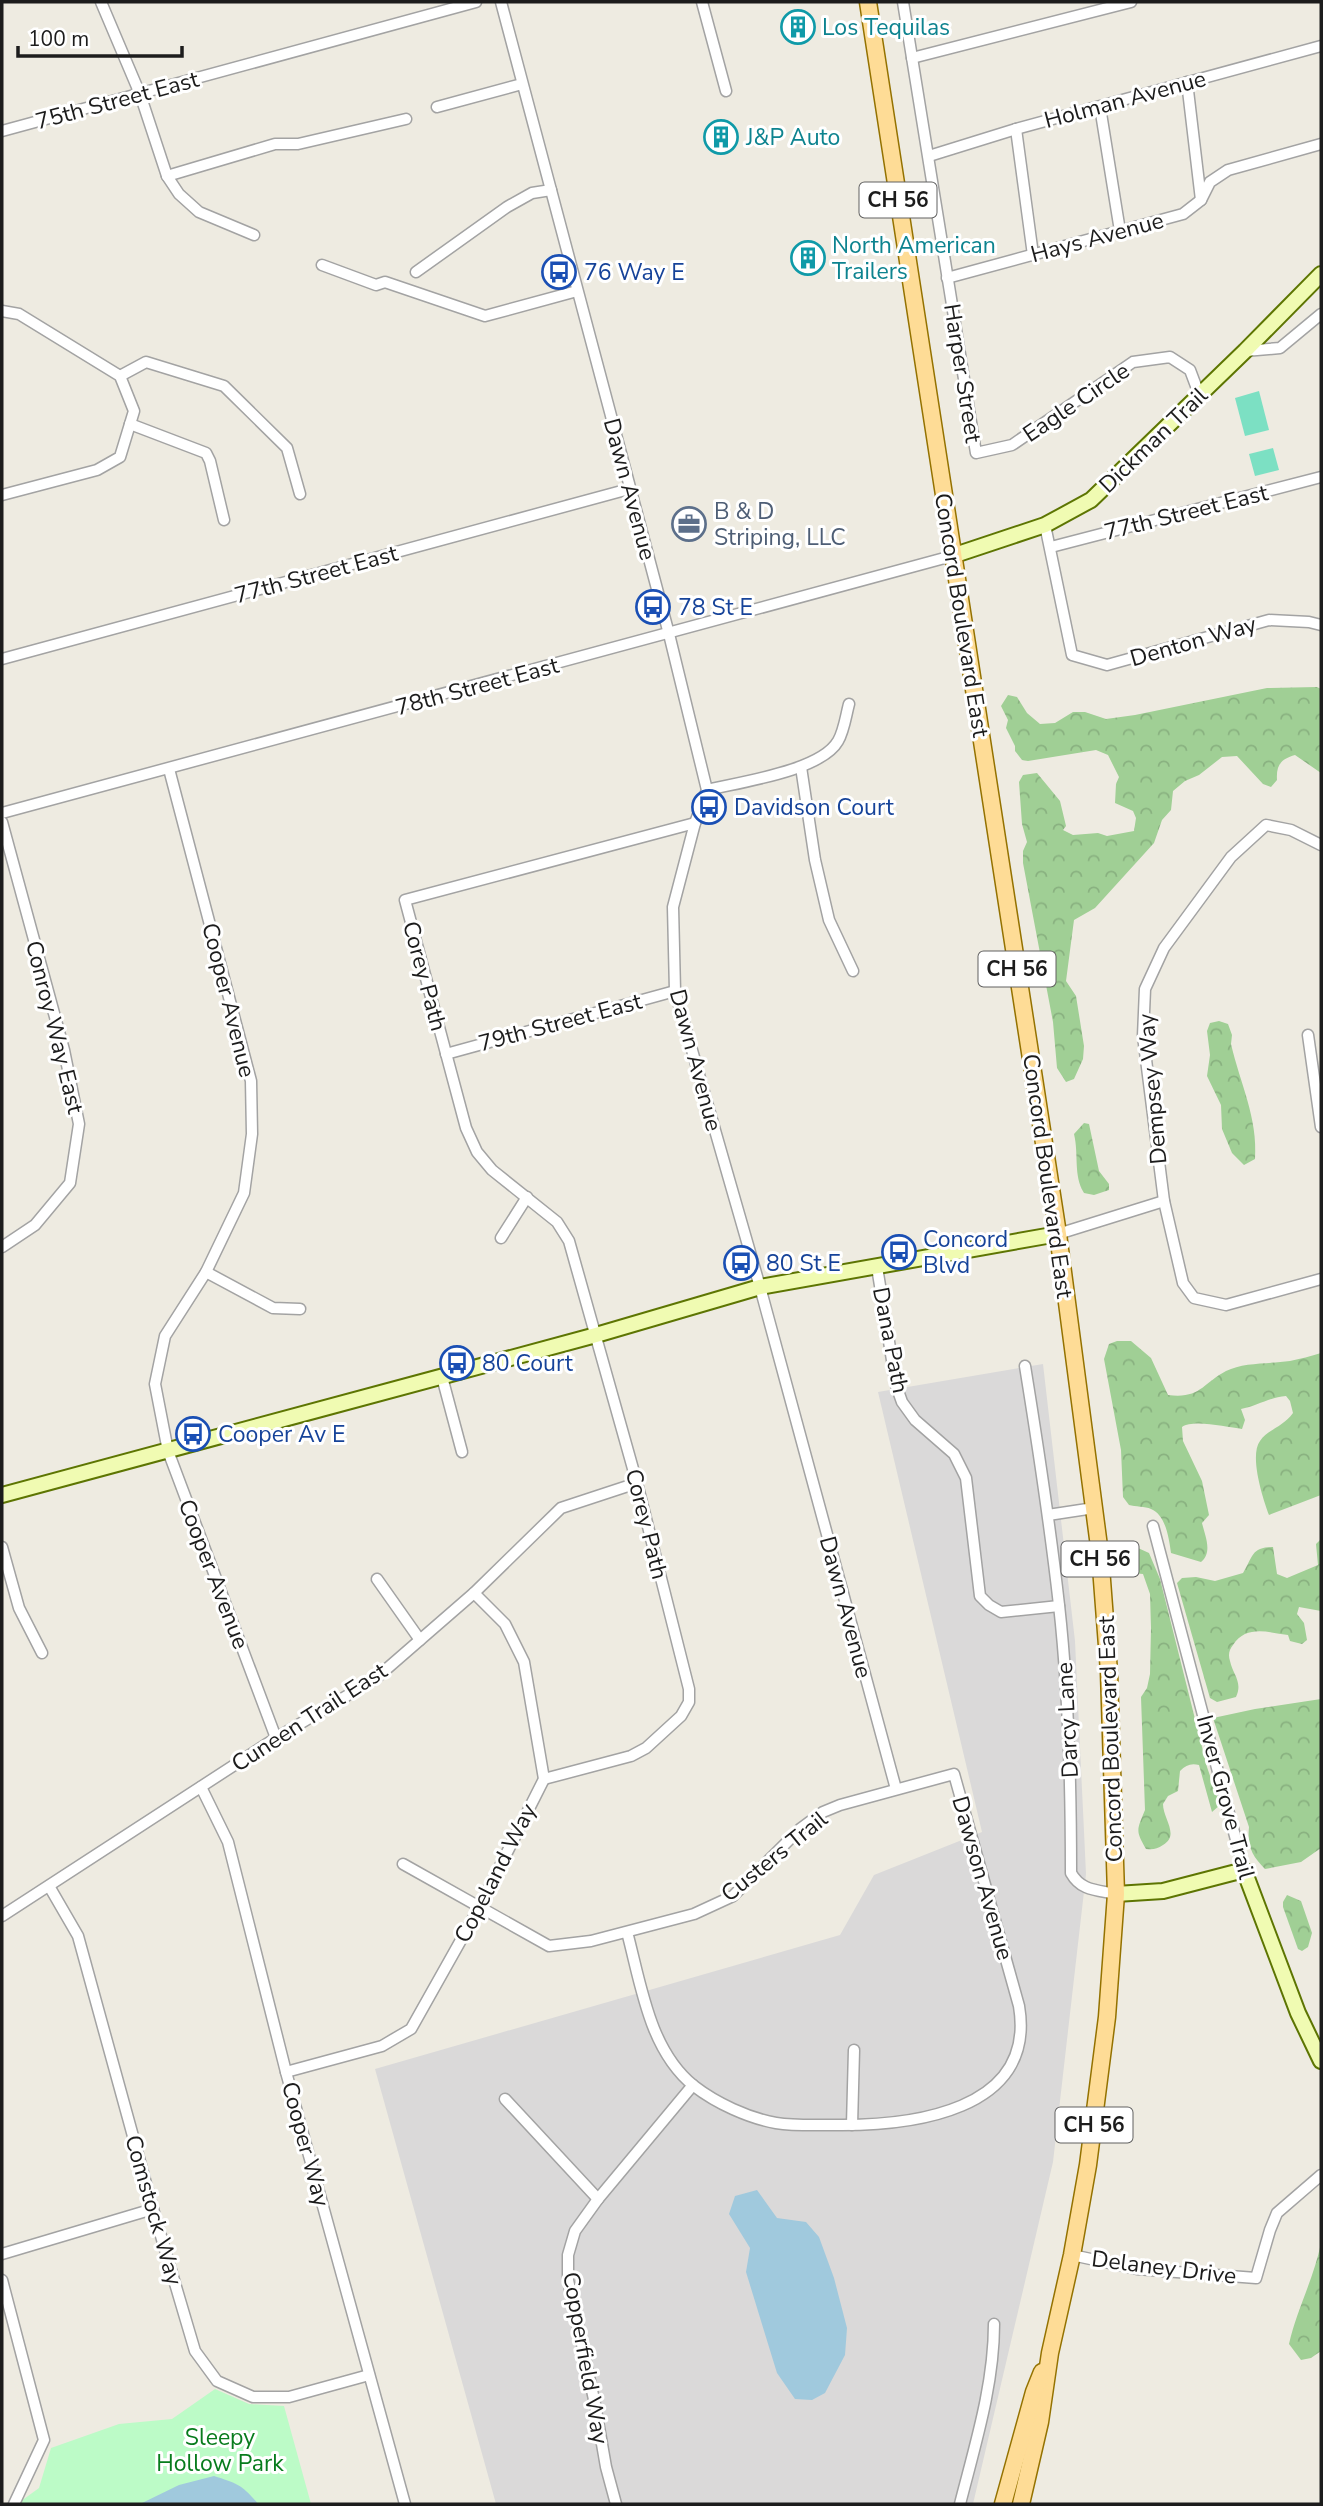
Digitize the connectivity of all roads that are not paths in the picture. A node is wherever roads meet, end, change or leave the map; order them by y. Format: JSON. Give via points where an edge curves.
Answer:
{"nodes":[{"id":1,"x":102,"y":2,"type":"edge"},
{"id":2,"x":476,"y":2,"type":"edge"},
{"id":3,"x":501,"y":2,"type":"edge"},
{"id":4,"x":702,"y":2,"type":"edge"},
{"id":5,"x":868,"y":2,"type":"edge"},
{"id":6,"x":903,"y":2,"type":"edge"},
{"id":7,"x":1131,"y":2,"type":"edge"},
{"id":8,"x":1321,"y":46,"type":"edge"},
{"id":9,"x":912,"y":58,"type":"junction"},
{"id":10,"x":1187,"y":82,"type":"junction"},
{"id":11,"x":522,"y":84,"type":"junction"},
{"id":12,"x":726,"y":91,"type":"dead end"},
{"id":13,"x":140,"y":94,"type":"junction"},
{"id":14,"x":437,"y":107,"type":"dead end"},
{"id":15,"x":1100,"y":107,"type":"junction"},
{"id":16,"x":406,"y":119,"type":"dead end"},
{"id":17,"x":1016,"y":129,"type":"junction"},
{"id":18,"x":2,"y":131,"type":"edge"},
{"id":19,"x":1321,"y":144,"type":"edge"},
{"id":20,"x":929,"y":156,"type":"junction"},
{"id":21,"x":167,"y":176,"type":"junction"},
{"id":22,"x":551,"y":190,"type":"junction"},
{"id":23,"x":1201,"y":200,"type":"junction"},
{"id":24,"x":1120,"y":231,"type":"junction"},
{"id":25,"x":254,"y":235,"type":"dead end"},
{"id":26,"x":1033,"y":254,"type":"junction"},
{"id":27,"x":322,"y":265,"type":"dead end"},
{"id":28,"x":416,"y":272,"type":"dead end"},
{"id":29,"x":1321,"y":274,"type":"edge"},
{"id":30,"x":947,"y":278,"type":"junction"},
{"id":31,"x":577,"y":291,"type":"junction"},
{"id":32,"x":2,"y":311,"type":"edge"},
{"id":33,"x":1321,"y":314,"type":"edge"},
{"id":34,"x":1245,"y":351,"type":"junction"},
{"id":35,"x":120,"y":376,"type":"junction"},
{"id":36,"x":1199,"y":394,"type":"junction"},
{"id":37,"x":130,"y":424,"type":"junction"},
{"id":38,"x":976,"y":453,"type":"joint"},
{"id":39,"x":1321,"y":477,"type":"edge"},
{"id":40,"x":629,"y":489,"type":"junction"},
{"id":41,"x":300,"y":494,"type":"dead end"},
{"id":42,"x":2,"y":495,"type":"edge"},
{"id":43,"x":225,"y":520,"type":"dead end"},
{"id":44,"x":1045,"y":525,"type":"junction"},
{"id":45,"x":1051,"y":547,"type":"junction"},
{"id":46,"x":952,"y":556,"type":"junction"},
{"id":47,"x":1321,"y":625,"type":"edge"},
{"id":48,"x":669,"y":634,"type":"junction"},
{"id":49,"x":2,"y":659,"type":"edge"},
{"id":50,"x":849,"y":704,"type":"dead end"},
{"id":51,"x":802,"y":767,"type":"junction"},
{"id":52,"x":169,"y":769,"type":"junction"},
{"id":53,"x":707,"y":790,"type":"junction"},
{"id":54,"x":2,"y":813,"type":"edge"},
{"id":55,"x":2,"y":822,"type":"edge"},
{"id":56,"x":695,"y":823,"type":"junction"},
{"id":57,"x":1321,"y":845,"type":"edge"},
{"id":58,"x":853,"y":971,"type":"dead end"},
{"id":59,"x":675,"y":991,"type":"junction"},
{"id":60,"x":1308,"y":1035,"type":"dead end"},
{"id":61,"x":446,"y":1054,"type":"junction"},
{"id":62,"x":1321,"y":1127,"type":"edge"},
{"id":63,"x":527,"y":1197,"type":"junction"},
{"id":64,"x":1164,"y":1202,"type":"junction"},
{"id":65,"x":1058,"y":1234,"type":"junction"},
{"id":66,"x":501,"y":1238,"type":"dead end"},
{"id":67,"x":2,"y":1247,"type":"edge"},
{"id":68,"x":877,"y":1266,"type":"junction"},
{"id":69,"x":205,"y":1272,"type":"junction"},
{"id":70,"x":1321,"y":1279,"type":"edge"},
{"id":71,"x":760,"y":1287,"type":"junction"},
{"id":72,"x":300,"y":1309,"type":"dead end"},
{"id":73,"x":596,"y":1335,"type":"junction"},
{"id":74,"x":1025,"y":1366,"type":"dead end"},
{"id":75,"x":442,"y":1377,"type":"junction"},
{"id":76,"x":168,"y":1451,"type":"junction"},
{"id":77,"x":462,"y":1452,"type":"dead end"},
{"id":78,"x":637,"y":1483,"type":"junction"},
{"id":79,"x":2,"y":1494,"type":"edge"},
{"id":80,"x":1094,"y":1508,"type":"junction"},
{"id":81,"x":1048,"y":1515,"type":"junction"},
{"id":82,"x":1153,"y":1526,"type":"dead end"},
{"id":83,"x":2,"y":1547,"type":"edge"},
{"id":84,"x":377,"y":1579,"type":"dead end"},
{"id":85,"x":474,"y":1593,"type":"junction"},
{"id":86,"x":1059,"y":1605,"type":"junction"},
{"id":87,"x":420,"y":1640,"type":"junction"},
{"id":88,"x":43,"y":1653,"type":"dead end"},
{"id":89,"x":276,"y":1738,"type":"junction"},
{"id":90,"x":954,"y":1774,"type":"joint"},
{"id":91,"x":544,"y":1779,"type":"junction"},
{"id":92,"x":201,"y":1787,"type":"junction"},
{"id":93,"x":895,"y":1789,"type":"junction"},
{"id":94,"x":403,"y":1864,"type":"dead end"},
{"id":95,"x":1244,"y":1870,"type":"junction"},
{"id":96,"x":49,"y":1885,"type":"junction"},
{"id":97,"x":1116,"y":1894,"type":"junction"},
{"id":98,"x":479,"y":1908,"type":"junction"},
{"id":99,"x":2,"y":1916,"type":"edge"},
{"id":100,"x":627,"y":1932,"type":"junction"},
{"id":101,"x":854,"y":2050,"type":"dead end"},
{"id":102,"x":1321,"y":2061,"type":"edge"},
{"id":103,"x":286,"y":2073,"type":"junction"},
{"id":104,"x":693,"y":2085,"type":"junction"},
{"id":105,"x":505,"y":2099,"type":"dead end"},
{"id":106,"x":852,"y":2126,"type":"junction"},
{"id":107,"x":1321,"y":2175,"type":"edge"},
{"id":108,"x":598,"y":2199,"type":"junction"},
{"id":109,"x":153,"y":2209,"type":"junction"},
{"id":110,"x":2,"y":2254,"type":"edge"},
{"id":111,"x":1072,"y":2255,"type":"junction"},
{"id":112,"x":2,"y":2280,"type":"edge"},
{"id":113,"x":994,"y":2324,"type":"dead end"},
{"id":114,"x":1050,"y":2353,"type":"junction"},
{"id":115,"x":369,"y":2375,"type":"junction"},
{"id":116,"x":14,"y":2504,"type":"edge"},
{"id":117,"x":405,"y":2504,"type":"edge"},
{"id":118,"x":616,"y":2504,"type":"edge"},
{"id":119,"x":960,"y":2504,"type":"edge"},
{"id":120,"x":1003,"y":2504,"type":"edge"},
{"id":121,"x":1021,"y":2504,"type":"edge"}],
"edges":[{"from":1,"to":13,"type":"street"},
{"from":2,"to":13,"type":"street","name":"75th Street East"},
{"from":3,"to":11,"type":"street","name":"Dawn Avenue"},
{"from":4,"to":12,"type":"street"},
{"from":5,"to":46,"type":"main road","name":"Concord Boulevard East","number":"CH 56"},
{"from":6,"to":9,"type":"street","name":"Harper Street"},
{"from":7,"to":9,"type":"street"},
{"from":8,"to":10,"type":"street","name":"Holman Avenue"},
{"from":9,"to":20,"type":"street","name":"Harper Street"},
{"from":10,"to":15,"type":"street","name":"Holman Avenue"},
{"from":10,"to":23,"type":"street"},
{"from":11,"to":14,"type":"street"},
{"from":11,"to":22,"type":"street","name":"Dawn Avenue"},
{"from":13,"to":18,"type":"street","name":"75th Street East"},
{"from":13,"to":21,"type":"street"},
{"from":15,"to":17,"type":"street","name":"Holman Avenue"},
{"from":15,"to":24,"type":"street"},
{"from":16,"to":21,"type":"street","via":[[298,144],[275,144]]},
{"from":17,"to":20,"type":"street","name":"Holman Avenue"},
{"from":17,"to":26,"type":"street"},
{"from":19,"to":23,"type":"street","via":[[1228,170],[1210,182]]},
{"from":20,"to":30,"type":"street","name":"Harper Street"},
{"from":21,"to":25,"type":"street","via":[[199,212]]},
{"from":22,"to":28,"type":"street","via":[[532,193],[507,207]]},
{"from":22,"to":31,"type":"street","name":"Dawn Avenue"},
{"from":23,"to":24,"type":"street","name":"Hays Avenue","via":[[1183,214]]},
{"from":24,"to":26,"type":"street","name":"Hays Avenue"},
{"from":26,"to":30,"type":"street","name":"Hays Avenue"},
{"from":27,"to":31,"type":"street","via":[[485,316]]},
{"from":29,"to":34,"type":"street","name":"Dickman Trail"},
{"from":30,"to":38,"type":"street","name":"Harper Street"},
{"from":31,"to":40,"type":"street","name":"Dawn Avenue"},
{"from":32,"to":35,"type":"street","via":[[19,314]]},
{"from":33,"to":34,"type":"street","via":[[1280,348]]},
{"from":34,"to":36,"type":"street","name":"Dickman Trail"},
{"from":35,"to":37,"type":"street","via":[[134,411]]},
{"from":35,"to":41,"type":"street","via":[[146,362],[225,386],[287,448]]},
{"from":36,"to":38,"type":"street","name":"Eagle Circle","via":[[1190,370],[1170,357],[1133,362],[1012,444]]},
{"from":36,"to":44,"type":"street","name":"Dickman Trail","via":[[1091,500]]},
{"from":37,"to":42,"type":"street","via":[[120,457],[97,470]]},
{"from":37,"to":43,"type":"street","via":[[205,453]]},
{"from":39,"to":45,"type":"street","name":"77th Street East"},
{"from":40,"to":48,"type":"street","name":"Dawn Avenue"},
{"from":40,"to":49,"type":"street","name":"77th Street East"},
{"from":44,"to":45,"type":"street"},
{"from":44,"to":46,"type":"street","name":"Dickman Trail"},
{"from":45,"to":47,"type":"street","name":"Denton Way","via":[[1072,655],[1107,665],[1269,620]]},
{"from":46,"to":48,"type":"street","name":"78th Street East"},
{"from":46,"to":65,"type":"main road","name":"Concord Boulevard East","number":"CH 56"},
{"from":48,"to":52,"type":"street","name":"78th Street East"},
{"from":48,"to":53,"type":"street","name":"Dawn Avenue"},
{"from":50,"to":51,"type":"street","via":[[838,741],[823,757]]},
{"from":51,"to":53,"type":"street"},
{"from":51,"to":58,"type":"street","via":[[815,860],[830,920]]},
{"from":52,"to":54,"type":"street","name":"78th Street East"},
{"from":52,"to":69,"type":"street","name":"Cooper Avenue","via":[[251,1081],[252,1134],[244,1193]]},
{"from":53,"to":56,"type":"street","name":"Dawn Avenue"},
{"from":55,"to":67,"type":"street","name":"Conroy Way East","via":[[64,1050],[79,1124],[70,1183],[35,1225]]},
{"from":56,"to":59,"type":"street","name":"Dawn Avenue","via":[[673,907]]},
{"from":56,"to":61,"type":"street","name":"Corey Path","via":[[405,900]]},
{"from":57,"to":64,"type":"street","name":"Dempsey Way","via":[[1290,830],[1266,825],[1231,857],[1164,948],[1144,989],[1143,1036]]},
{"from":59,"to":61,"type":"street","name":"79th Street East"},
{"from":59,"to":71,"type":"street","name":"Dawn Avenue"},
{"from":60,"to":62,"type":"street"},
{"from":61,"to":63,"type":"street","name":"Corey Path","via":[[477,1152]]},
{"from":63,"to":66,"type":"street"},
{"from":63,"to":73,"type":"street","name":"Corey Path","via":[[557,1222],[569,1241]]},
{"from":64,"to":65,"type":"street"},
{"from":64,"to":70,"type":"street","via":[[1183,1283],[1194,1298],[1226,1305]]},
{"from":65,"to":68,"type":"street"},
{"from":65,"to":80,"type":"main road","name":"Concord Boulevard East","number":"CH 56"},
{"from":68,"to":71,"type":"street"},
{"from":68,"to":86,"type":"street","name":"Dana Path","via":[[902,1402],[915,1420],[954,1454],[966,1478],[980,1596],[1002,1612]]},
{"from":69,"to":72,"type":"street","via":[[274,1308]]},
{"from":69,"to":76,"type":"street","name":"Cooper Avenue","via":[[165,1335],[155,1384]]},
{"from":71,"to":73,"type":"street"},
{"from":71,"to":93,"type":"street","name":"Dawn Avenue"},
{"from":73,"to":75,"type":"street"},
{"from":73,"to":78,"type":"street","name":"Corey Path"},
{"from":74,"to":81,"type":"street","name":"Darcy Lane"},
{"from":75,"to":76,"type":"street"},
{"from":75,"to":77,"type":"street"},
{"from":76,"to":79,"type":"street"},
{"from":76,"to":89,"type":"street","name":"Cooper Avenue"},
{"from":78,"to":85,"type":"street","name":"Cuneen Trail East","via":[[562,1508]]},
{"from":78,"to":91,"type":"street","name":"Corey Path","via":[[689,1702],[681,1716],[631,1756]]},
{"from":80,"to":81,"type":"street"},
{"from":80,"to":97,"type":"main road","name":"Concord Boulevard East","number":"CH 56","via":[[1110,1672]]},
{"from":81,"to":86,"type":"street","name":"Darcy Lane"},
{"from":82,"to":95,"type":"street","name":"Inver Grove Trail"},
{"from":83,"to":88,"type":"street","via":[[19,1608]]},
{"from":84,"to":87,"type":"street"},
{"from":85,"to":87,"type":"street","name":"Cuneen Trail East"},
{"from":85,"to":91,"type":"street","name":"Copeland Way","via":[[505,1624],[524,1662]]},
{"from":86,"to":97,"type":"street","name":"Darcy Lane","via":[[1069,1745],[1071,1873],[1085,1888]]},
{"from":87,"to":89,"type":"street","name":"Cuneen Trail East","via":[[375,1679]]},
{"from":89,"to":92,"type":"street","name":"Cuneen Trail East"},
{"from":90,"to":93,"type":"street","name":"Custers Trail"},
{"from":90,"to":106,"type":"street","name":"Dawson Avenue","via":[[1019,2006],[1021,2030],[1016,2053],[996,2084],[953,2110],[916,2120]]},
{"from":91,"to":98,"type":"street","name":"Copeland Way"},
{"from":92,"to":96,"type":"street","name":"Cuneen Trail East"},
{"from":92,"to":103,"type":"street","name":"Cooper Way","via":[[228,1842]]},
{"from":93,"to":100,"type":"street","name":"Custers Trail","via":[[823,1812],[733,1896],[694,1914]]},
{"from":94,"to":98,"type":"street","name":"Custers Trail"},
{"from":95,"to":97,"type":"street","via":[[1163,1891]]},
{"from":95,"to":102,"type":"street","name":"Inver Grove Trail"},
{"from":96,"to":99,"type":"street","name":"Cuneen Trail East"},
{"from":96,"to":109,"type":"street","name":"Comstock Way","via":[[78,1936]]},
{"from":97,"to":111,"type":"main road","name":"Concord Boulevard East","number":"CH 56","via":[[1098,2097]]},
{"from":98,"to":100,"type":"street","name":"Custers Trail","via":[[549,1946]]},
{"from":98,"to":103,"type":"street","name":"Copeland Way","via":[[411,2029],[382,2046]]},
{"from":100,"to":104,"type":"street","via":[[656,2034]]},
{"from":101,"to":106,"type":"street"},
{"from":103,"to":115,"type":"street","name":"Cooper Way"},
{"from":104,"to":106,"type":"street","name":"Dawson Avenue","via":[[740,2112],[765,2120]]},
{"from":104,"to":108,"type":"street","name":"Copperfield Way"},
{"from":105,"to":108,"type":"street"},
{"from":107,"to":111,"type":"street","name":"Delaney Drive","via":[[1278,2213],[1256,2278],[1137,2269]]},
{"from":108,"to":118,"type":"street","name":"Copperfield Way","via":[[575,2231],[568,2255],[568,2280]]},
{"from":109,"to":110,"type":"street"},
{"from":109,"to":115,"type":"street","name":"Comstock Way","via":[[195,2351],[216,2381],[253,2397],[289,2397]]},
{"from":111,"to":114,"type":"main road","name":"Concord Boulevard East","number":"CH 56"},
{"from":112,"to":116,"type":"street","via":[[44,2440]]},
{"from":113,"to":119,"type":"street","via":[[986,2399]]},
{"from":114,"to":120,"type":"main road","number":"CH 56","via":[[1034,2392]]},
{"from":114,"to":121,"type":"main road","number":"CH 56"},
{"from":115,"to":117,"type":"street","name":"Cooper Way"}]}
